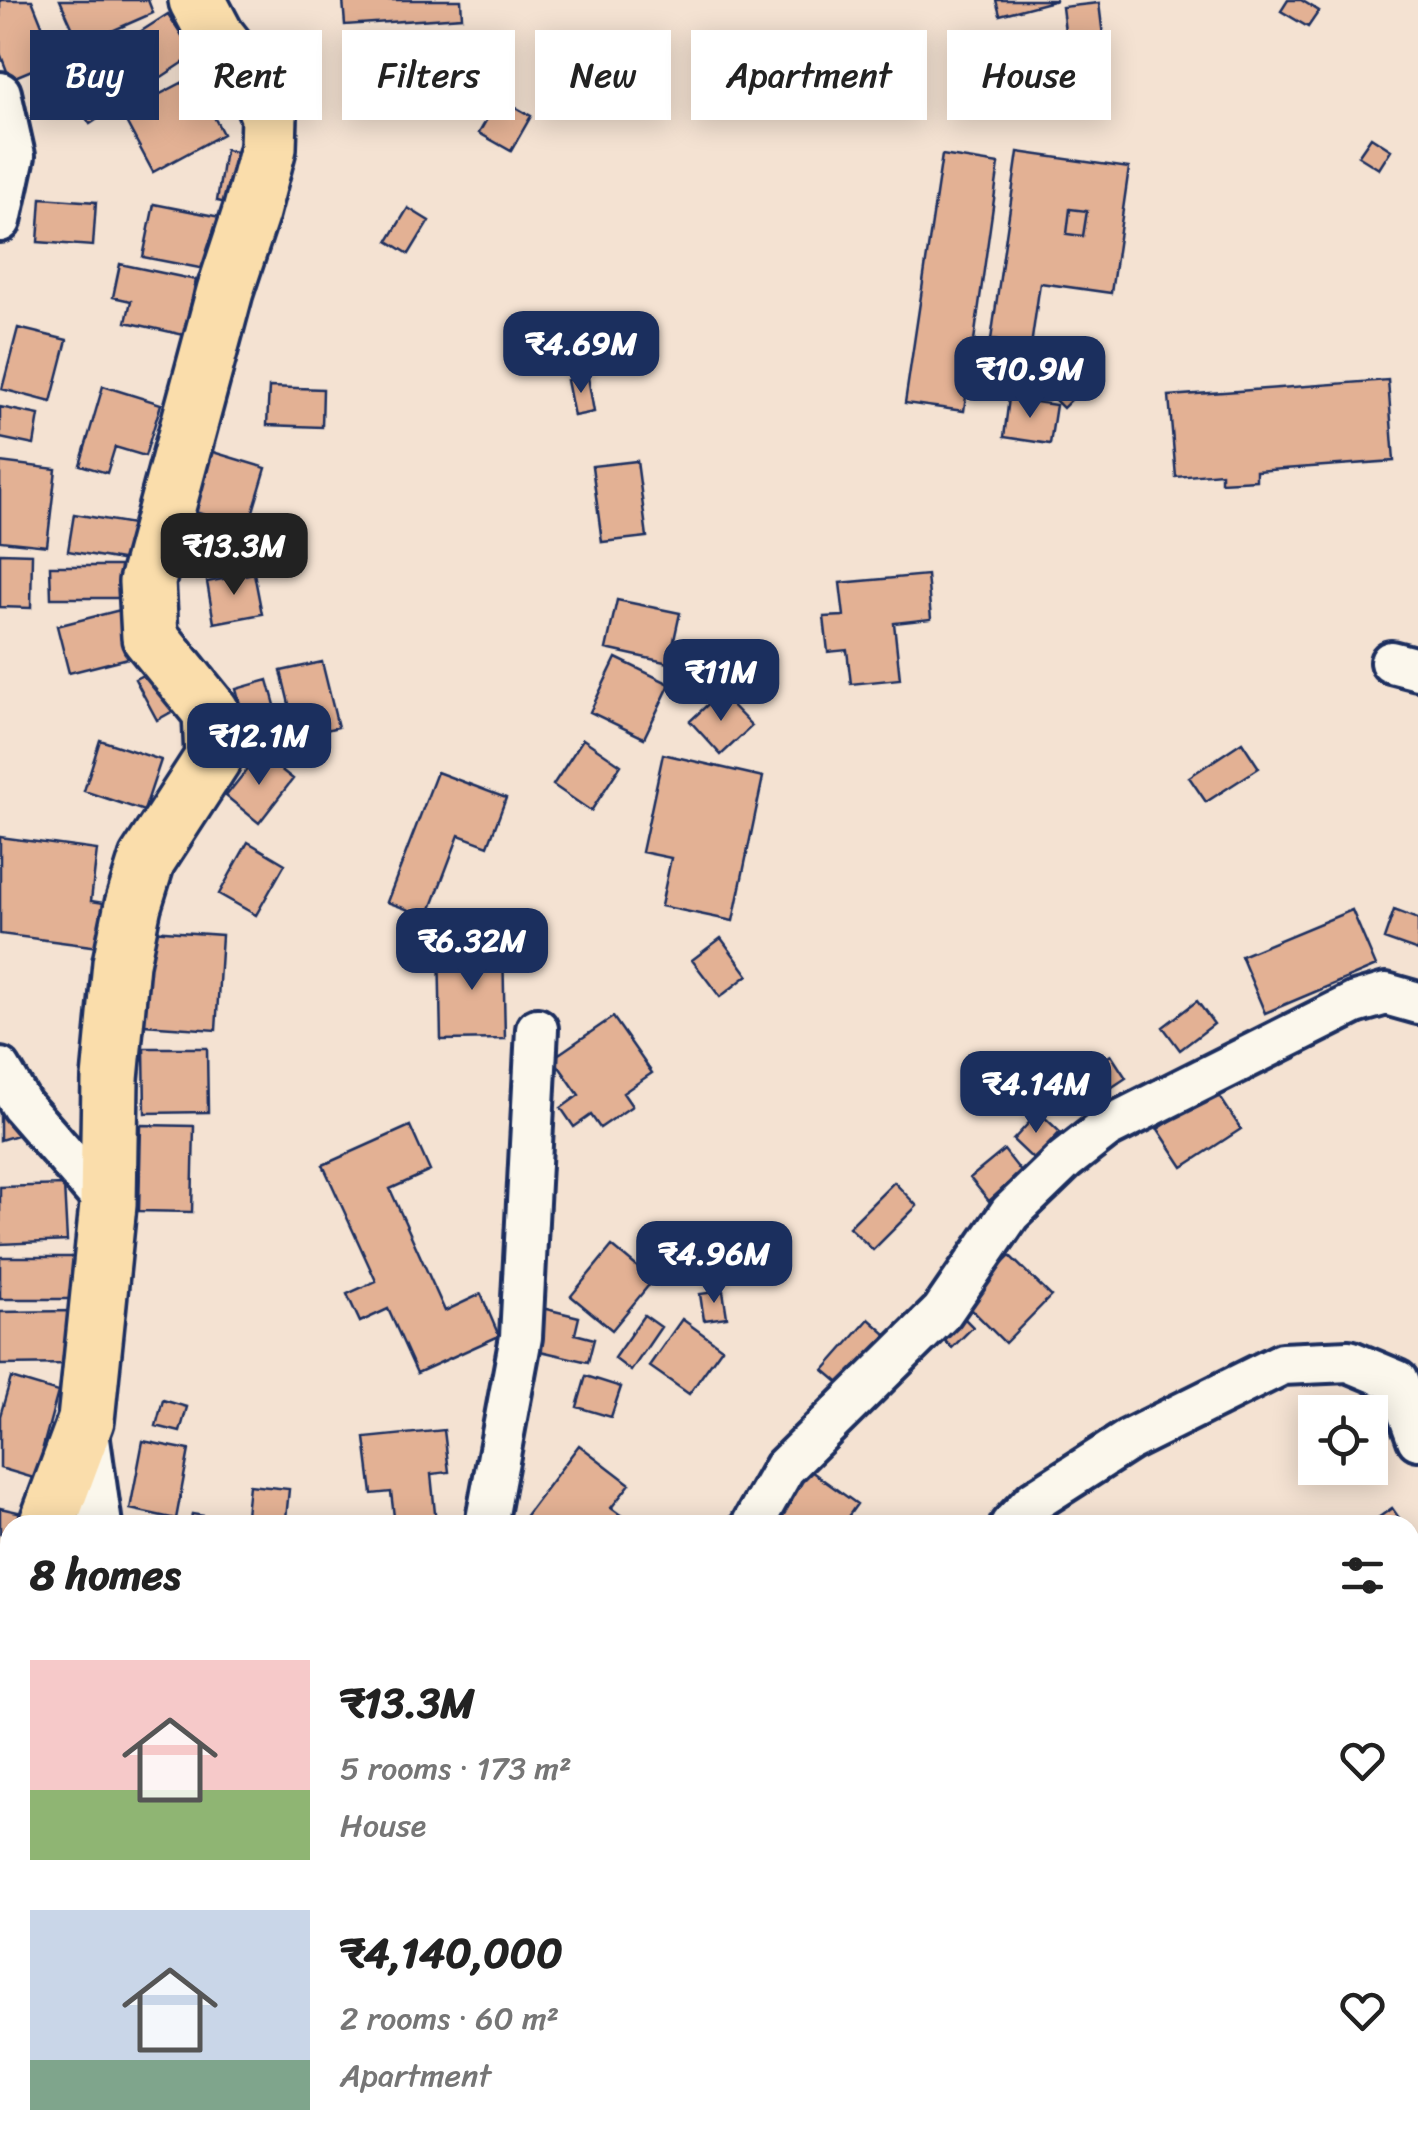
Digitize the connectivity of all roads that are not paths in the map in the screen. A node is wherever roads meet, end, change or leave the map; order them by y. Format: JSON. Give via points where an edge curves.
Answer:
{"nodes":[{"id":1,"x":197,"y":0,"type":"edge"},
{"id":2,"x":0,"y":94,"type":"edge"},
{"id":3,"x":0,"y":221,"type":"edge"},
{"id":4,"x":1418,"y":1003,"type":"edge"},
{"id":5,"x":538,"y":1030,"type":"dead end"},
{"id":6,"x":0,"y":1069,"type":"edge"},
{"id":7,"x":108,"y":1205,"type":"junction"},
{"id":8,"x":1407,"y":1386,"type":"edge"},
{"id":9,"x":86,"y":1420,"type":"junction"},
{"id":10,"x":1418,"y":1439,"type":"edge"},
{"id":11,"x":51,"y":1515,"type":"edge"},
{"id":12,"x":100,"y":1515,"type":"edge"},
{"id":13,"x":488,"y":1515,"type":"edge"},
{"id":14,"x":758,"y":1515,"type":"edge"},
{"id":15,"x":1021,"y":1515,"type":"edge"}],
"edges":[{"from":1,"to":7,"type":"highway","via":[[258,91],[269,116],[268,148],[147,582],[150,637],[212,712],[213,758],[147,860],[133,905],[110,1079]]},
{"from":2,"to":3,"type":"street","via":[[14,156]]},
{"from":4,"to":14,"type":"street","via":[[1386,994],[1354,1003],[1106,1128],[1010,1213],[942,1312],[784,1468]]},
{"from":5,"to":13,"type":"street","via":[[521,1337]]},
{"from":6,"to":7,"type":"street","via":[[22,1106]]},
{"from":7,"to":9,"type":"highway"},
{"from":8,"to":10,"type":"street"},
{"from":8,"to":15,"type":"street","via":[[1349,1361],[1282,1364],[1129,1440]]},
{"from":9,"to":11,"type":"highway"},
{"from":9,"to":12,"type":"street"}]}
